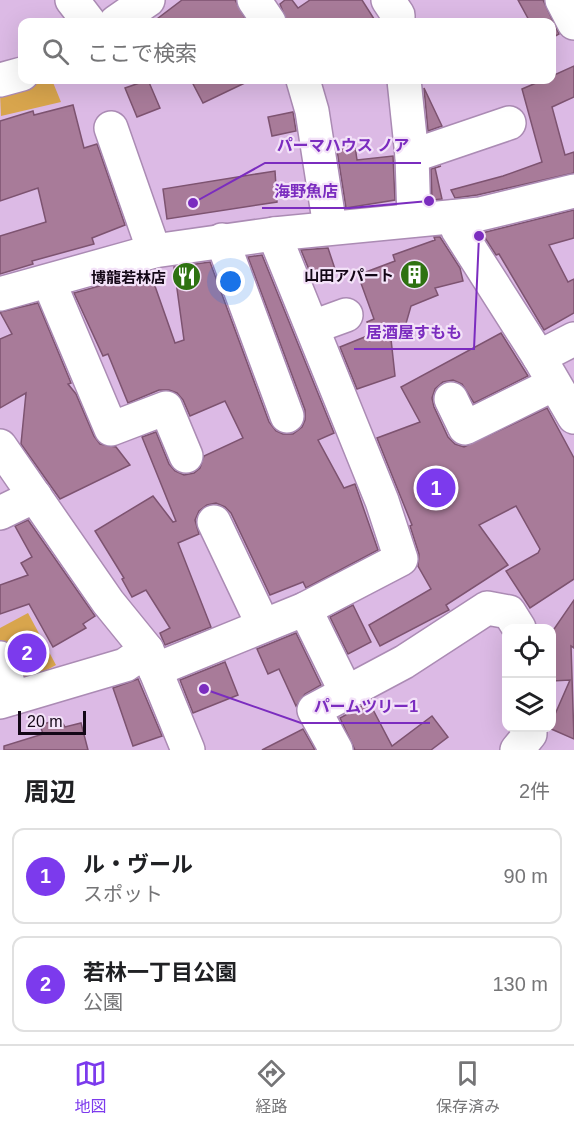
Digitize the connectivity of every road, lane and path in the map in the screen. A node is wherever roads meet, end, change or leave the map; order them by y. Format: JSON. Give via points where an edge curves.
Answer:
{"nodes":[{"id":1,"x":72,"y":0,"type":"edge"},
{"id":2,"x":148,"y":0,"type":"edge"},
{"id":3,"x":254,"y":0,"type":"edge"},
{"id":4,"x":388,"y":0,"type":"edge"},
{"id":5,"x":562,"y":0,"type":"edge"},
{"id":6,"x":86,"y":18,"type":"edge"},
{"id":7,"x":122,"y":18,"type":"edge"},
{"id":8,"x":266,"y":18,"type":"edge"},
{"id":9,"x":398,"y":18,"type":"edge"},
{"id":10,"x":574,"y":22,"type":"edge"},
{"id":11,"x":18,"y":75,"type":"edge"},
{"id":12,"x":0,"y":80,"type":"edge"},
{"id":13,"x":304,"y":84,"type":"edge"},
{"id":14,"x":404,"y":84,"type":"edge"},
{"id":15,"x":508,"y":123,"type":"dead end"},
{"id":16,"x":111,"y":128,"type":"dead end"},
{"id":17,"x":412,"y":156,"type":"junction"},
{"id":18,"x":574,"y":191,"type":"edge"},
{"id":19,"x":453,"y":217,"type":"junction"},
{"id":20,"x":414,"y":220,"type":"junction"},
{"id":21,"x":330,"y":227,"type":"junction"},
{"id":22,"x":274,"y":234,"type":"junction"},
{"id":23,"x":222,"y":240,"type":"junction"},
{"id":24,"x":154,"y":251,"type":"junction"},
{"id":25,"x":49,"y":282,"type":"junction"},
{"id":26,"x":0,"y":294,"type":"edge"},
{"id":27,"x":346,"y":315,"type":"dead end"},
{"id":28,"x":313,"y":327,"type":"junction"},
{"id":29,"x":574,"y":339,"type":"edge"},
{"id":30,"x":547,"y":370,"type":"junction"},
{"id":31,"x":451,"y":399,"type":"dead end"},
{"id":32,"x":286,"y":416,"type":"dead end"},
{"id":33,"x":574,"y":417,"type":"edge"},
{"id":34,"x":0,"y":446,"type":"edge"},
{"id":35,"x":186,"y":456,"type":"dead end"},
{"id":36,"x":35,"y":496,"type":"junction"},
{"id":37,"x":0,"y":513,"type":"edge"},
{"id":38,"x":214,"y":522,"type":"dead end"},
{"id":39,"x":305,"y":609,"type":"junction"},
{"id":40,"x":516,"y":624,"type":"edge"},
{"id":41,"x":263,"y":625,"type":"junction"},
{"id":42,"x":0,"y":658,"type":"edge"},
{"id":43,"x":151,"y":660,"type":"junction"},
{"id":44,"x":346,"y":692,"type":"junction"},
{"id":45,"x":6,"y":700,"type":"edge"},
{"id":46,"x":530,"y":732,"type":"edge"},
{"id":47,"x":188,"y":750,"type":"edge"},
{"id":48,"x":336,"y":750,"type":"edge"},
{"id":49,"x":517,"y":750,"type":"edge"}],
"edges":[{"from":1,"to":6,"type":"street"},
{"from":2,"to":7,"type":"street"},
{"from":3,"to":8,"type":"street"},
{"from":4,"to":9,"type":"street"},
{"from":5,"to":10,"type":"street"},
{"from":11,"to":12,"type":"street"},
{"from":13,"to":21,"type":"street"},
{"from":14,"to":17,"type":"street"},
{"from":15,"to":17,"type":"street"},
{"from":16,"to":24,"type":"street"},
{"from":17,"to":20,"type":"street"},
{"from":18,"to":19,"type":"street"},
{"from":19,"to":20,"type":"street"},
{"from":19,"to":30,"type":"street"},
{"from":20,"to":21,"type":"street"},
{"from":21,"to":22,"type":"street"},
{"from":22,"to":23,"type":"street"},
{"from":22,"to":28,"type":"street"},
{"from":23,"to":24,"type":"street"},
{"from":23,"to":32,"type":"street"},
{"from":24,"to":25,"type":"street"},
{"from":25,"to":26,"type":"street"},
{"from":25,"to":35,"type":"street","via":[[111,429],[166,408]]},
{"from":27,"to":28,"type":"street"},
{"from":28,"to":39,"type":"street","via":[[401,559]]},
{"from":29,"to":30,"type":"street"},
{"from":30,"to":31,"type":"street","via":[[465,428]]},
{"from":30,"to":33,"type":"street"},
{"from":34,"to":36,"type":"street"},
{"from":36,"to":37,"type":"street"},
{"from":36,"to":43,"type":"street"},
{"from":38,"to":41,"type":"street"},
{"from":39,"to":41,"type":"street"},
{"from":39,"to":44,"type":"street"},
{"from":40,"to":44,"type":"street","via":[[509,612],[487,608],[404,662]]},
{"from":41,"to":43,"type":"street"},
{"from":42,"to":45,"type":"street"},
{"from":43,"to":45,"type":"street"},
{"from":43,"to":47,"type":"street"},
{"from":44,"to":48,"type":"street","via":[[314,710]]},
{"from":46,"to":49,"type":"street"}]}
